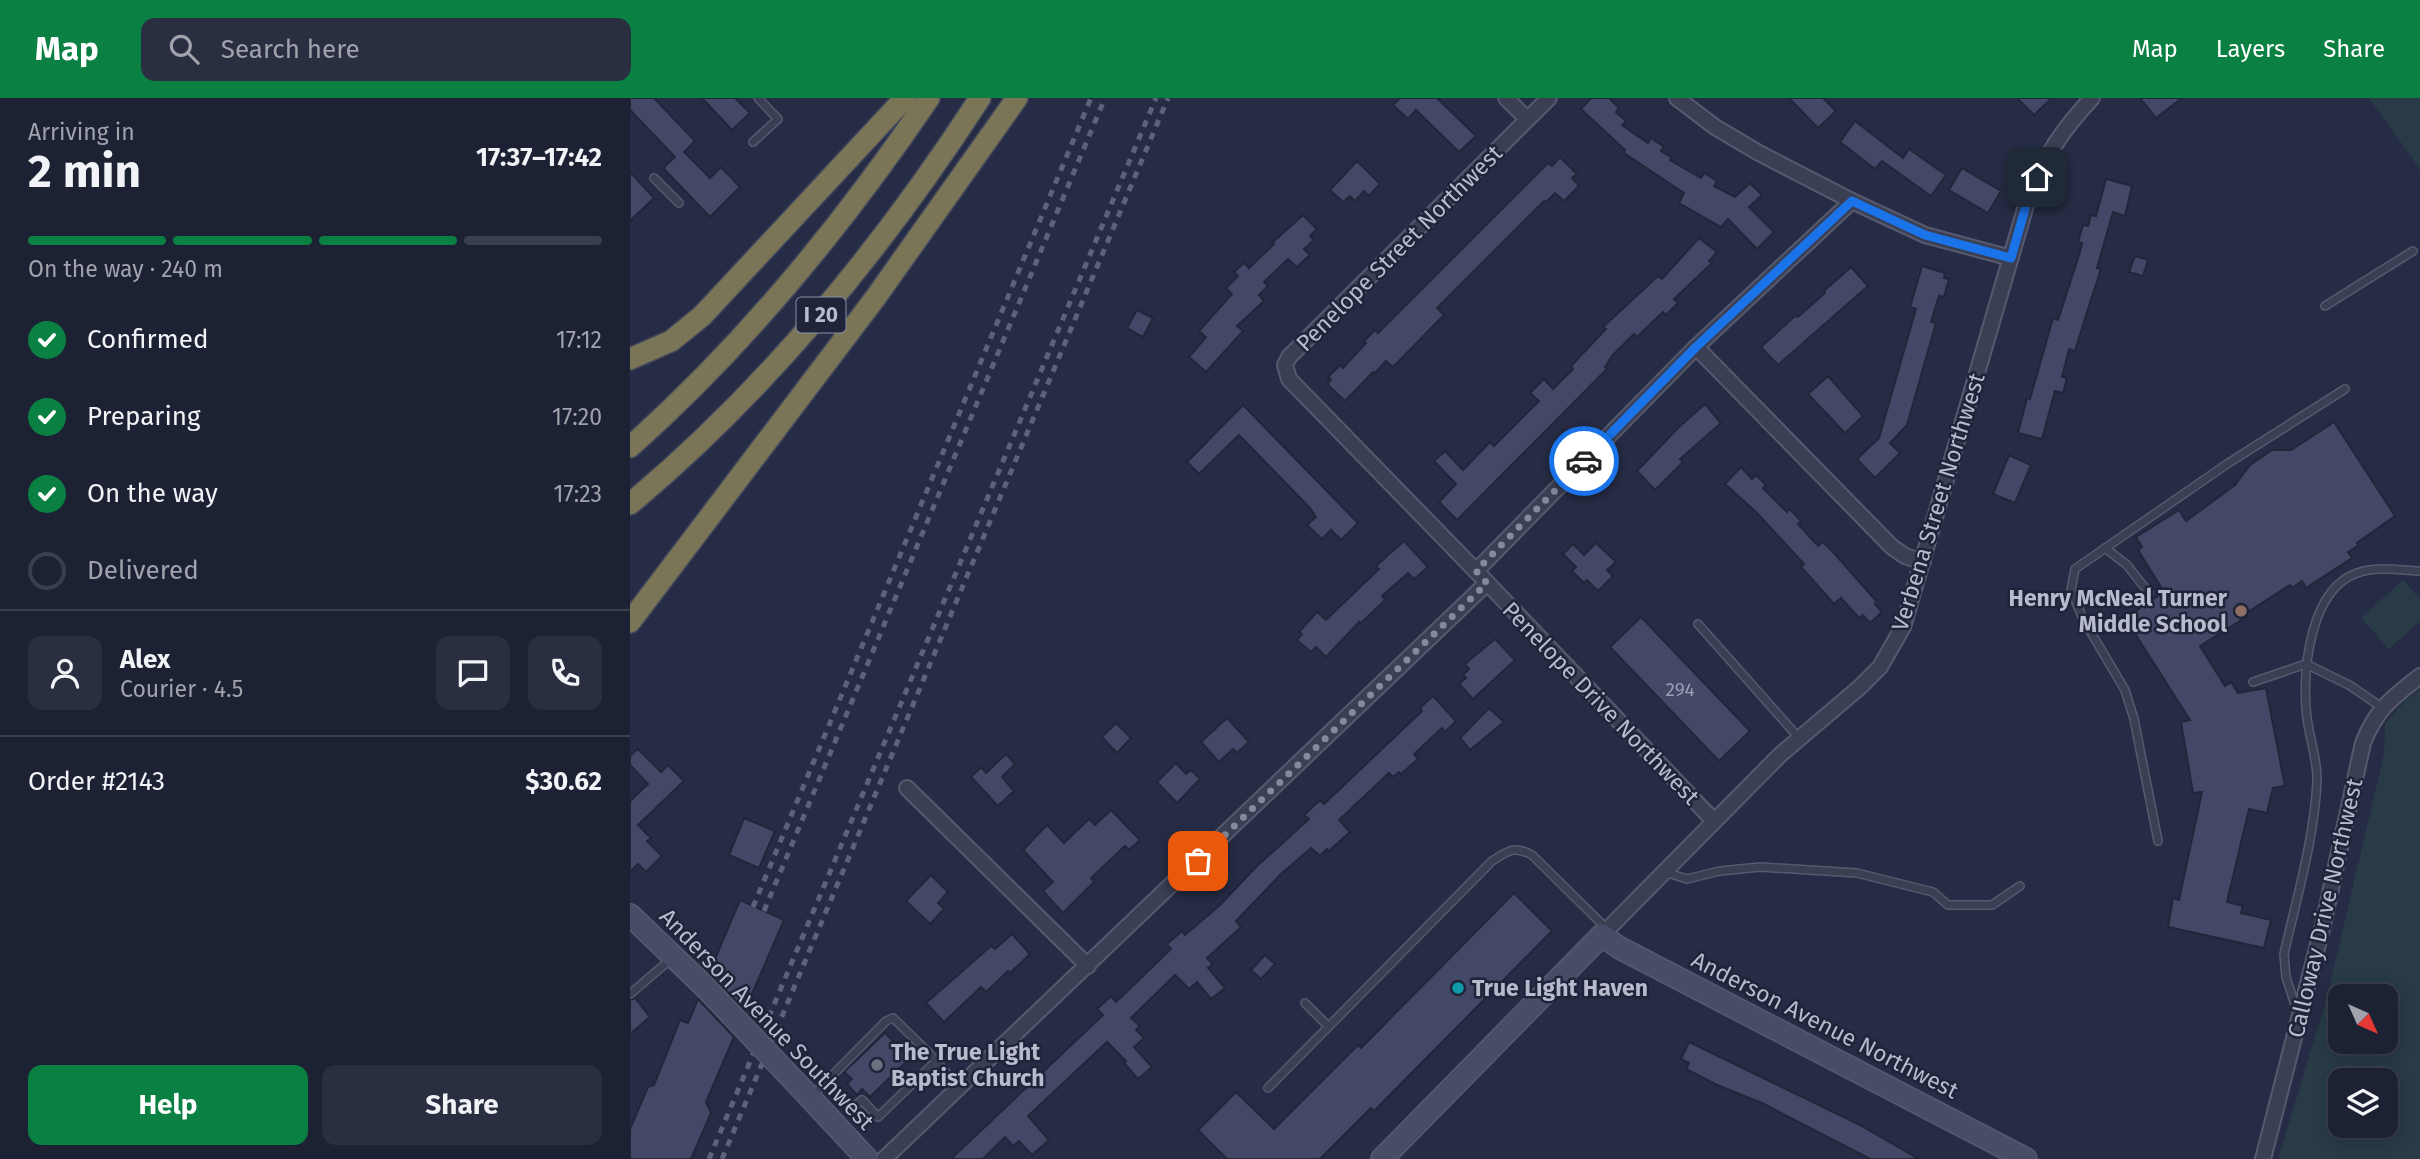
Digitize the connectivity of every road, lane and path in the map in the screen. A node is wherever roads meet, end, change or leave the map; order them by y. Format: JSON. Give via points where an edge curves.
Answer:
{"nodes":[{"id":1,"x":758,"y":98,"type":"edge"},
{"id":2,"x":905,"y":98,"type":"edge"},
{"id":3,"x":929,"y":98,"type":"edge"},
{"id":4,"x":980,"y":98,"type":"edge"},
{"id":5,"x":1017,"y":98,"type":"edge"},
{"id":6,"x":1506,"y":98,"type":"edge"},
{"id":7,"x":1549,"y":98,"type":"edge"},
{"id":8,"x":1677,"y":98,"type":"edge"},
{"id":9,"x":2092,"y":98,"type":"edge"},
{"id":10,"x":1527,"y":119,"type":"junction"},
{"id":11,"x":753,"y":142,"type":"dead end"},
{"id":12,"x":654,"y":178,"type":"dead end"},
{"id":13,"x":1852,"y":201,"type":"junction"},
{"id":14,"x":679,"y":203,"type":"dead end"},
{"id":15,"x":2413,"y":251,"type":"dead end"},
{"id":16,"x":2011,"y":258,"type":"junction"},
{"id":17,"x":2325,"y":306,"type":"dead end"},
{"id":18,"x":1696,"y":347,"type":"junction"},
{"id":19,"x":630,"y":359,"type":"edge"},
{"id":20,"x":2345,"y":389,"type":"dead end"},
{"id":21,"x":1312,"y":403,"type":"joint"},
{"id":22,"x":630,"y":447,"type":"edge"},
{"id":23,"x":630,"y":504,"type":"edge"},
{"id":24,"x":2105,"y":548,"type":"junction"},
{"id":25,"x":1923,"y":562,"type":"junction"},
{"id":26,"x":1476,"y":571,"type":"junction"},
{"id":27,"x":2420,"y":571,"type":"edge"},
{"id":28,"x":1487,"y":583,"type":"junction"},
{"id":29,"x":2149,"y":593,"type":"dead end"},
{"id":30,"x":630,"y":622,"type":"edge"},
{"id":31,"x":1698,"y":624,"type":"dead end"},
{"id":32,"x":2306,"y":664,"type":"junction"},
{"id":33,"x":2420,"y":676,"type":"edge"},
{"id":34,"x":2253,"y":682,"type":"dead end"},
{"id":35,"x":2383,"y":708,"type":"junction"},
{"id":36,"x":1800,"y":738,"type":"junction"},
{"id":37,"x":907,"y":788,"type":"dead end"},
{"id":38,"x":1714,"y":821,"type":"junction"},
{"id":39,"x":2158,"y":841,"type":"dead end"},
{"id":40,"x":1664,"y":872,"type":"junction"},
{"id":41,"x":2020,"y":886,"type":"dead end"},
{"id":42,"x":631,"y":917,"type":"edge"},
{"id":43,"x":1605,"y":932,"type":"junction"},
{"id":44,"x":674,"y":957,"type":"junction"},
{"id":45,"x":1088,"y":966,"type":"junction"},
{"id":46,"x":630,"y":994,"type":"edge"},
{"id":47,"x":1305,"y":1003,"type":"dead end"},
{"id":48,"x":2300,"y":1018,"type":"junction"},
{"id":49,"x":1328,"y":1026,"type":"junction"},
{"id":50,"x":935,"y":1062,"type":"junction"},
{"id":51,"x":826,"y":1081,"type":"junction"},
{"id":52,"x":959,"y":1087,"type":"junction"},
{"id":53,"x":1268,"y":1088,"type":"dead end"},
{"id":54,"x":805,"y":1093,"type":"junction"},
{"id":55,"x":867,"y":1159,"type":"edge"},
{"id":56,"x":884,"y":1159,"type":"edge"},
{"id":57,"x":1383,"y":1159,"type":"edge"},
{"id":58,"x":2026,"y":1159,"type":"edge"},
{"id":59,"x":2263,"y":1159,"type":"edge"}],
"edges":[{"from":1,"to":11,"type":"lane","via":[[778,119]]},
{"from":2,"to":19,"type":"highway","via":[[702,316],[671,341]]},
{"from":3,"to":22,"type":"highway","number":"I 20","via":[[868,186],[775,302],[729,353]]},
{"from":4,"to":23,"type":"highway","number":"I 20","via":[[917,192],[793,348],[726,417]]},
{"from":5,"to":30,"type":"highway","via":[[876,297]]},
{"from":6,"to":10,"type":"street"},
{"from":7,"to":10,"type":"street","name":"Penelope Street Northwest"},
{"from":8,"to":13,"type":"street","via":[[1737,140]]},
{"from":9,"to":16,"type":"street","name":"Verbena Street Northwest","via":[[2045,159]]},
{"from":10,"to":21,"type":"street","name":"Penelope Street Northwest","via":[[1289,357],[1285,365],[1289,379]]},
{"from":12,"to":14,"type":"lane"},
{"from":13,"to":16,"type":"street","via":[[1925,235]]},
{"from":13,"to":18,"type":"street"},
{"from":15,"to":17,"type":"lane"},
{"from":16,"to":25,"type":"street","name":"Verbena Street Northwest"},
{"from":18,"to":25,"type":"street","via":[[1892,547]]},
{"from":18,"to":26,"type":"street"},
{"from":20,"to":24,"type":"lane"},
{"from":21,"to":26,"type":"street","name":"Penelope Drive Northwest"},
{"from":24,"to":29,"type":"lane","via":[[2127,565]]},
{"from":24,"to":39,"type":"lane","via":[[2076,569],[2071,590],[2125,690]]},
{"from":25,"to":36,"type":"street","name":"Verbena Street Northwest","via":[[1903,627],[1880,667]]},
{"from":26,"to":28,"type":"street","name":"Penelope Drive Northwest"},
{"from":27,"to":32,"type":"lane","via":[[2375,569],[2341,580],[2320,607]]},
{"from":28,"to":38,"type":"street","name":"Penelope Drive Northwest"},
{"from":28,"to":45,"type":"street"},
{"from":31,"to":36,"type":"lane"},
{"from":32,"to":34,"type":"lane"},
{"from":32,"to":35,"type":"lane"},
{"from":32,"to":48,"type":"lane","via":[[2306,710],[2318,768],[2316,803],[2284,954],[2286,977]]},
{"from":33,"to":35,"type":"street","name":"Calloway Drive Northwest"},
{"from":35,"to":48,"type":"street","name":"Calloway Drive Northwest","via":[[2363,743]]},
{"from":36,"to":38,"type":"street","name":"Verbena Street Northwest"},
{"from":37,"to":45,"type":"street"},
{"from":38,"to":40,"type":"street","name":"Verbena Street Northwest"},
{"from":40,"to":41,"type":"lane","via":[[1687,879],[1760,867],[1857,873],[1933,892],[1948,905],[1992,905]]},
{"from":40,"to":43,"type":"street","name":"Verbena Street Northwest"},
{"from":42,"to":44,"type":"street","name":"Anderson Avenue Southwest"},
{"from":43,"to":49,"type":"lane","via":[[1532,855],[1510,850],[1492,861]]},
{"from":43,"to":57,"type":"street"},
{"from":43,"to":58,"type":"street","name":"Anderson Avenue Northwest","via":[[1630,954]]},
{"from":44,"to":46,"type":"lane"},
{"from":44,"to":54,"type":"street","name":"Anderson Avenue Southwest","bridge":true},
{"from":45,"to":52,"type":"street"},
{"from":47,"to":49,"type":"lane"},
{"from":48,"to":59,"type":"street","name":"Calloway Drive Northwest"},
{"from":49,"to":53,"type":"lane"},
{"from":50,"to":51,"type":"lane","via":[[896,1020],[889,1019]]},
{"from":50,"to":51,"type":"lane","via":[[878,1117],[862,1100],[852,1108]]},
{"from":50,"to":52,"type":"lane"},
{"from":51,"to":54,"type":"lane"},
{"from":52,"to":56,"type":"street"},
{"from":54,"to":55,"type":"street","name":"Anderson Avenue Southwest"}]}
